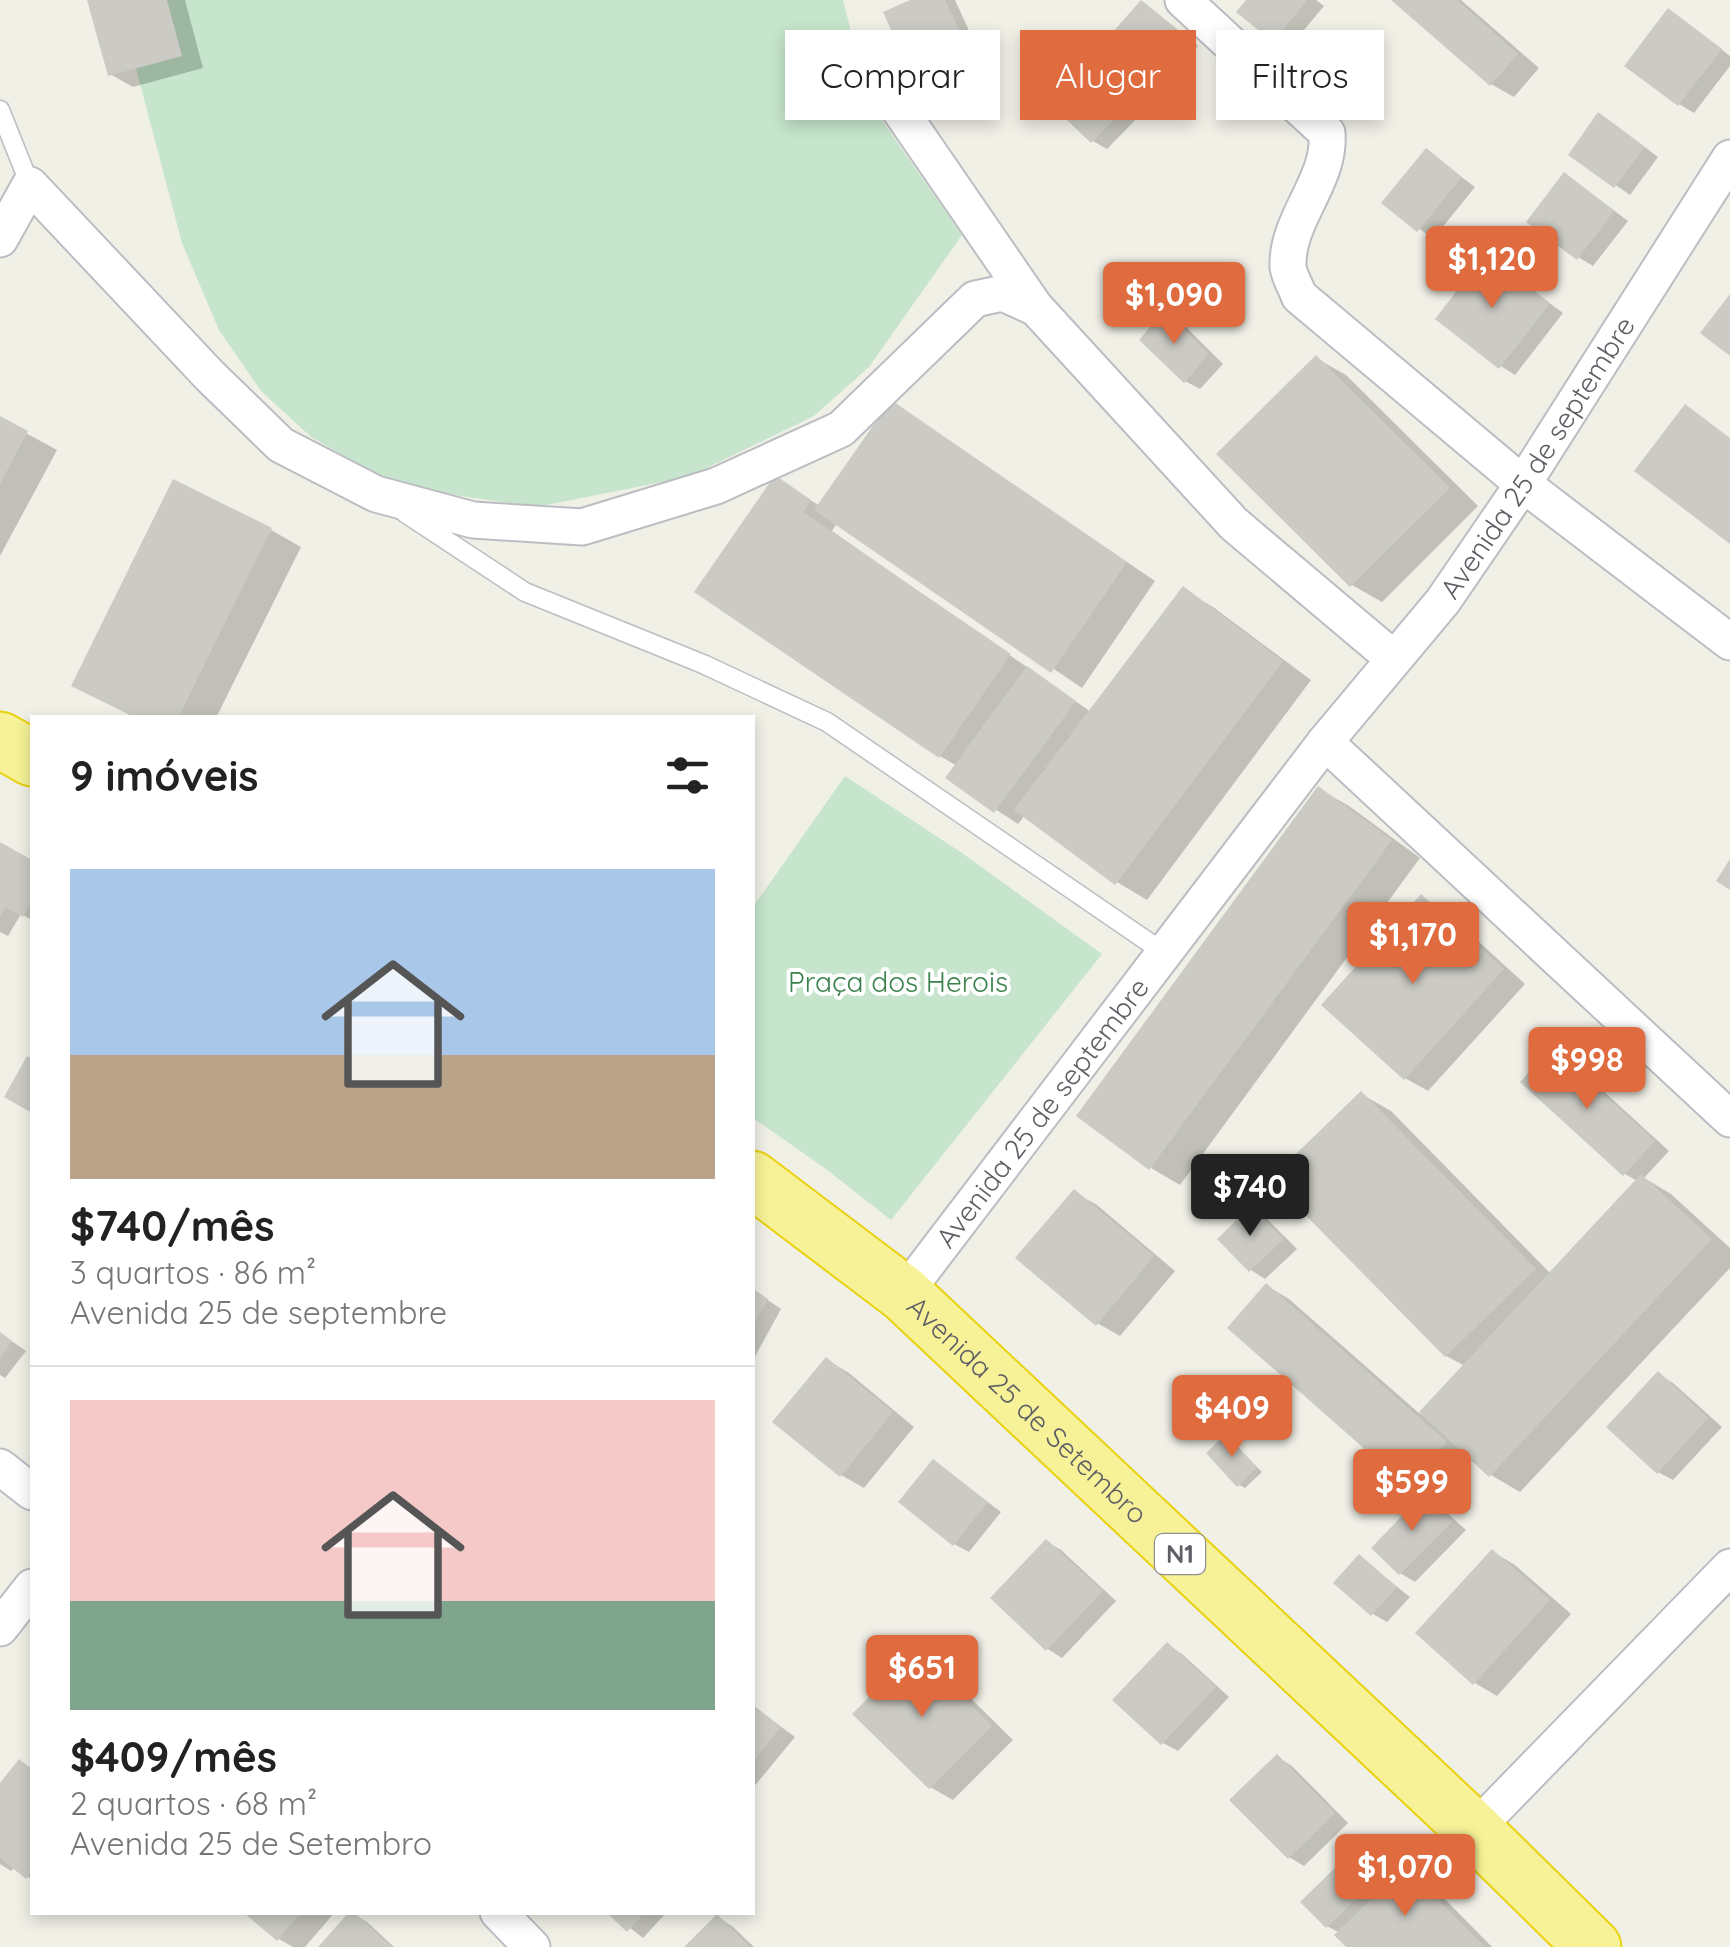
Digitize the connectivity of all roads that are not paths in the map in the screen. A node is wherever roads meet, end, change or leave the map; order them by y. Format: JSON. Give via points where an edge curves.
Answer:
{"nodes":[{"id":1,"x":1183,"y":0,"type":"edge"},
{"id":2,"x":0,"y":110,"type":"edge"},
{"id":3,"x":907,"y":120,"type":"edge"},
{"id":4,"x":1730,"y":158,"type":"edge"},
{"id":5,"x":30,"y":184,"type":"junction"},
{"id":6,"x":0,"y":239,"type":"edge"},
{"id":7,"x":1036,"y":308,"type":"junction"},
{"id":8,"x":1523,"y":484,"type":"junction"},
{"id":9,"x":376,"y":494,"type":"junction"},
{"id":10,"x":1730,"y":642,"type":"edge"},
{"id":11,"x":1394,"y":660,"type":"junction"},
{"id":12,"x":0,"y":740,"type":"edge"},
{"id":13,"x":1325,"y":742,"type":"junction"},
{"id":14,"x":30,"y":757,"type":"edge"},
{"id":15,"x":1163,"y":952,"type":"junction"},
{"id":16,"x":1730,"y":1119,"type":"edge"},
{"id":17,"x":755,"y":1181,"type":"edge"},
{"id":18,"x":904,"y":1294,"type":"junction"},
{"id":19,"x":0,"y":1467,"type":"edge"},
{"id":20,"x":30,"y":1490,"type":"edge"},
{"id":21,"x":1730,"y":1568,"type":"edge"},
{"id":22,"x":30,"y":1590,"type":"edge"},
{"id":23,"x":0,"y":1628,"type":"edge"},
{"id":24,"x":1474,"y":1830,"type":"junction"},
{"id":25,"x":501,"y":1915,"type":"edge"},
{"id":26,"x":532,"y":1947,"type":"edge"},
{"id":27,"x":1592,"y":1947,"type":"edge"}],
"edges":[{"from":1,"to":8,"type":"street","via":[[1327,133],[1328,149],[1294,233],[1288,268],[1299,296]]},
{"from":2,"to":5,"type":"lane"},
{"from":3,"to":7,"type":"street"},
{"from":4,"to":8,"type":"street","name":"Avenida 25 de septembre"},
{"from":5,"to":6,"type":"street"},
{"from":5,"to":9,"type":"street","via":[[281,446]]},
{"from":7,"to":9,"type":"street","via":[[1003,293],[975,299],[841,429],[716,486],[582,527],[473,520]]},
{"from":7,"to":11,"type":"street","via":[[1234,524]]},
{"from":8,"to":10,"type":"street"},
{"from":8,"to":11,"type":"street","name":"Avenida 25 de septembre"},
{"from":9,"to":15,"type":"lane","via":[[525,592],[827,722]]},
{"from":11,"to":13,"type":"street","name":"Avenida 25 de septembre"},
{"from":12,"to":14,"type":"highway"},
{"from":13,"to":15,"type":"street","name":"Avenida 25 de septembre"},
{"from":13,"to":16,"type":"street"},
{"from":15,"to":18,"type":"street","name":"Avenida 25 de septembre"},
{"from":17,"to":18,"type":"highway","name":"Avenida 25 de Setembro","number":"N1"},
{"from":18,"to":24,"type":"highway","name":"Avenida 25 de Setembro","number":"N1"},
{"from":19,"to":20,"type":"street"},
{"from":21,"to":24,"type":"street"},
{"from":22,"to":23,"type":"street"},
{"from":24,"to":27,"type":"highway","name":"Avenida 25 de Setembro","number":"N1"},
{"from":25,"to":26,"type":"street"}]}
